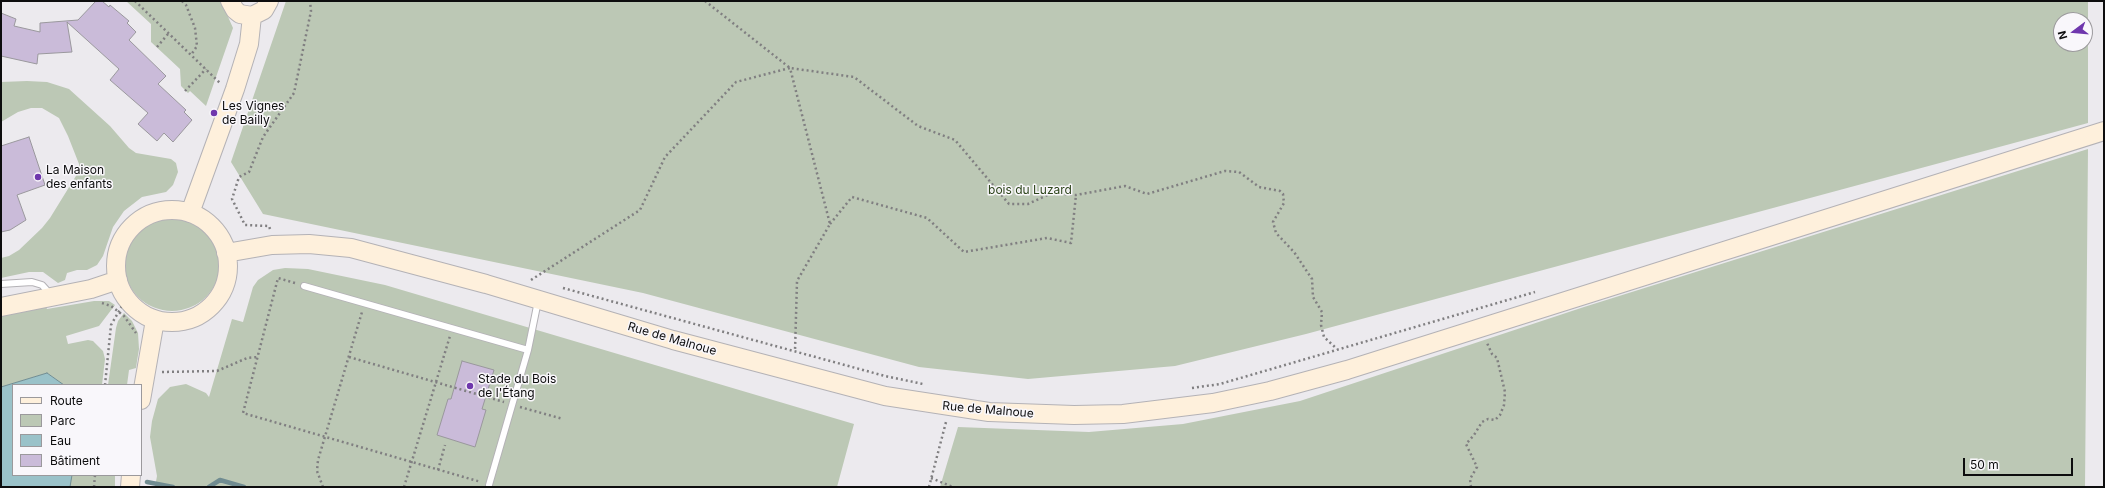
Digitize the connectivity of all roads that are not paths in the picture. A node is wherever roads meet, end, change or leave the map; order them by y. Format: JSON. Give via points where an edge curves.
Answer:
{"nodes":[{"id":1,"x":230,"y":1,"type":"edge"},
{"id":2,"x":269,"y":1,"type":"edge"},
{"id":3,"x":252,"y":16,"type":"junction"},
{"id":4,"x":2104,"y":131,"type":"edge"},
{"id":5,"x":190,"y":213,"type":"junction"},
{"id":6,"x":226,"y":253,"type":"junction"},
{"id":7,"x":118,"y":280,"type":"junction"},
{"id":8,"x":1,"y":284,"type":"edge"},
{"id":9,"x":304,"y":286,"type":"road end"},
{"id":10,"x":538,"y":291,"type":"junction"},
{"id":11,"x":52,"y":297,"type":"junction"},
{"id":12,"x":1,"y":307,"type":"edge"},
{"id":13,"x":155,"y":320,"type":"junction"},
{"id":14,"x":528,"y":350,"type":"junction"},
{"id":15,"x":142,"y":394,"type":"edge"},
{"id":16,"x":131,"y":476,"type":"edge"},
{"id":17,"x":489,"y":485,"type":"road end"},
{"id":18,"x":130,"y":487,"type":"edge"}],
"edges":[{"from":1,"to":3,"type":"main road","via":[[240,14]]},
{"from":2,"to":3,"type":"main road","via":[[264,10]]},
{"from":3,"to":5,"type":"main road","via":[[249,44],[242,67]]},
{"from":4,"to":10,"type":"main road","name":"Rue de Malnoue","via":[[1346,370],[1270,391],[1206,404],[1123,414],[1030,414],[950,407],[885,396],[673,340]]},
{"from":5,"to":6,"type":"main road","via":[[203,219],[214,229]]},
{"from":5,"to":7,"type":"main road","via":[[167,211],[140,220],[128,232],[120,246],[116,263]]},
{"from":6,"to":10,"type":"main road","name":"Rue de Malnoue","via":[[280,245],[309,244],[351,248]]},
{"from":6,"to":13,"type":"main road","via":[[228,270],[224,287],[216,301],[203,313],[188,320]]},
{"from":7,"to":11,"type":"main road"},
{"from":7,"to":13,"type":"main road","via":[[122,305]]},
{"from":8,"to":11,"type":"lane","via":[[32,282],[42,285]]},
{"from":9,"to":14,"type":"lane"},
{"from":10,"to":14,"type":"lane"},
{"from":11,"to":12,"type":"main road"},
{"from":13,"to":15,"type":"main road"},
{"from":14,"to":17,"type":"lane"},
{"from":16,"to":18,"type":"main road"}]}
